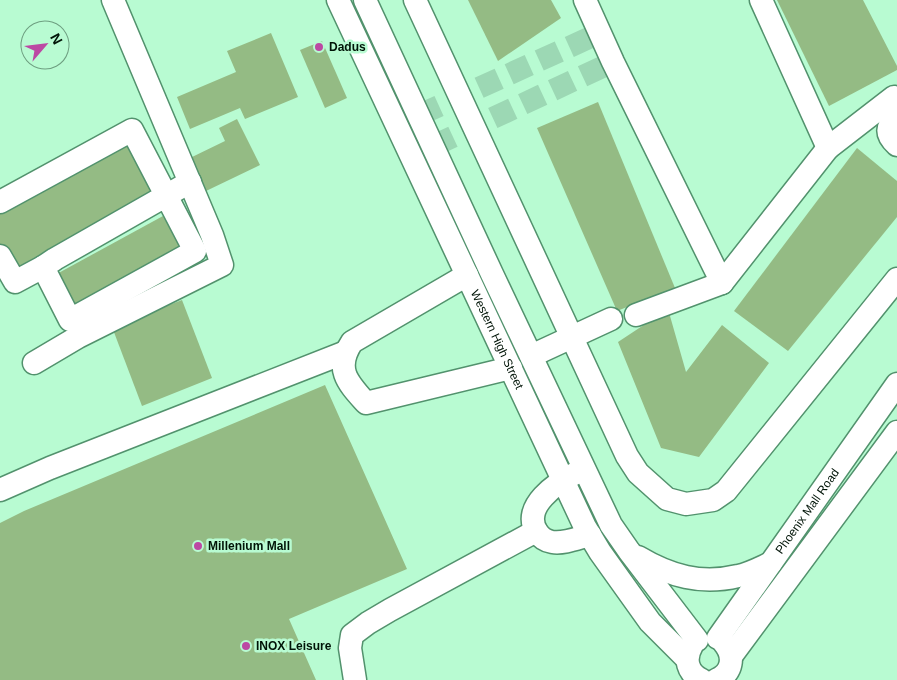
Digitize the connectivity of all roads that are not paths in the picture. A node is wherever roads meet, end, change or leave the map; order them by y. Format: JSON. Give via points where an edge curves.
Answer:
{"nodes":[{"id":1,"x":113,"y":0,"type":"edge"},
{"id":2,"x":338,"y":0,"type":"edge"},
{"id":3,"x":365,"y":0,"type":"edge"},
{"id":4,"x":415,"y":0,"type":"edge"},
{"id":5,"x":586,"y":0,"type":"edge"},
{"id":6,"x":761,"y":0,"type":"edge"},
{"id":7,"x":895,"y":106,"type":"edge"},
{"id":8,"x":425,"y":128,"type":"junction"},
{"id":9,"x":403,"y":138,"type":"junction"},
{"id":10,"x":897,"y":145,"type":"edge"},
{"id":11,"x":828,"y":148,"type":"junction"},
{"id":12,"x":190,"y":182,"type":"junction"},
{"id":13,"x":167,"y":195,"type":"junction"},
{"id":14,"x":0,"y":202,"type":"edge"},
{"id":15,"x":0,"y":256,"type":"edge"},
{"id":16,"x":42,"y":267,"type":"junction"},
{"id":17,"x":467,"y":275,"type":"junction"},
{"id":18,"x":897,"y":279,"type":"edge"},
{"id":19,"x":722,"y":283,"type":"junction"},
{"id":20,"x":636,"y":315,"type":"dead end"},
{"id":21,"x":512,"y":317,"type":"junction"},
{"id":22,"x":611,"y":319,"type":"dead end"},
{"id":23,"x":491,"y":326,"type":"junction"},
{"id":24,"x":572,"y":337,"type":"junction"},
{"id":25,"x":346,"y":352,"type":"junction"},
{"id":26,"x":531,"y":356,"type":"junction"},
{"id":27,"x":34,"y":363,"type":"dead end"},
{"id":28,"x":511,"y":368,"type":"junction"},
{"id":29,"x":897,"y":384,"type":"edge"},
{"id":30,"x":897,"y":432,"type":"edge"},
{"id":31,"x":843,"y":460,"type":"junction"},
{"id":32,"x":584,"y":469,"type":"junction"},
{"id":33,"x":865,"y":475,"type":"junction"},
{"id":34,"x":563,"y":479,"type":"junction"},
{"id":35,"x":0,"y":490,"type":"edge"},
{"id":36,"x":536,"y":532,"type":"junction"},
{"id":37,"x":590,"y":535,"type":"junction"},
{"id":38,"x":629,"y":551,"type":"junction"},
{"id":39,"x":771,"y":564,"type":"junction"},
{"id":40,"x":716,"y":660,"type":"edge"},
{"id":41,"x":355,"y":680,"type":"edge"},
{"id":42,"x":702,"y":680,"type":"edge"}],
"edges":[{"from":1,"to":12,"type":"street"},
{"from":2,"to":9,"type":"street","name":"Western High Street"},
{"from":3,"to":8,"type":"street","name":"Western High Street"},
{"from":4,"to":24,"type":"street"},
{"from":5,"to":19,"type":"street","via":[[613,62]]},
{"from":6,"to":11,"type":"street"},
{"from":7,"to":10,"type":"street","via":[[888,132]]},
{"from":7,"to":11,"type":"street"},
{"from":8,"to":9,"type":"street"},
{"from":8,"to":21,"type":"street","name":"Western High Street"},
{"from":9,"to":17,"type":"street","name":"Western High Street"},
{"from":11,"to":19,"type":"street"},
{"from":12,"to":13,"type":"street"},
{"from":12,"to":27,"type":"street","via":[[222,265]]},
{"from":13,"to":14,"type":"street","via":[[132,130]]},
{"from":13,"to":16,"type":"street"},
{"from":13,"to":16,"type":"street","via":[[196,251],[70,320]]},
{"from":15,"to":16,"type":"street","via":[[15,282]]},
{"from":17,"to":23,"type":"street","name":"Western High Street"},
{"from":17,"to":25,"type":"street","via":[[352,342]]},
{"from":18,"to":24,"type":"street","via":[[726,491],[713,500],[686,504],[667,499],[638,473]]},
{"from":19,"to":20,"type":"street"},
{"from":21,"to":23,"type":"street"},
{"from":21,"to":26,"type":"street","name":"Western High Street"},
{"from":22,"to":24,"type":"street"},
{"from":23,"to":28,"type":"street","name":"Western High Street"},
{"from":24,"to":26,"type":"street"},
{"from":25,"to":28,"type":"street","via":[[342,365],[350,386],[366,403]]},
{"from":25,"to":35,"type":"street"},
{"from":26,"to":32,"type":"street","name":"Western High Street"},
{"from":28,"to":34,"type":"street","name":"Western High Street"},
{"from":29,"to":31,"type":"street","name":"Phoenix Mall Road"},
{"from":30,"to":33,"type":"street","name":"Phoenix Mall Road"},
{"from":31,"to":33,"type":"street"},
{"from":31,"to":39,"type":"street","name":"Phoenix Mall Road"},
{"from":32,"to":34,"type":"street"},
{"from":32,"to":38,"type":"street","name":"Western High Street","via":[[611,525]]},
{"from":33,"to":40,"type":"street","name":"Phoenix Mall Road"},
{"from":34,"to":36,"type":"street","via":[[540,499],[533,515]]},
{"from":34,"to":37,"type":"street","name":"Western High Street"},
{"from":36,"to":37,"type":"street","via":[[552,542]]},
{"from":36,"to":41,"type":"street","via":[[390,610],[352,635],[350,648]]},
{"from":37,"to":40,"type":"street","name":"Western High Street","via":[[650,622]]},
{"from":38,"to":39,"type":"street","via":[[659,569],[681,577],[711,580],[738,576]]},
{"from":38,"to":40,"type":"street","name":"Western High Street"},
{"from":39,"to":40,"type":"street","name":"Phoenix Mall Road"},
{"from":40,"to":42,"type":"street","via":[[692,673]]}]}
